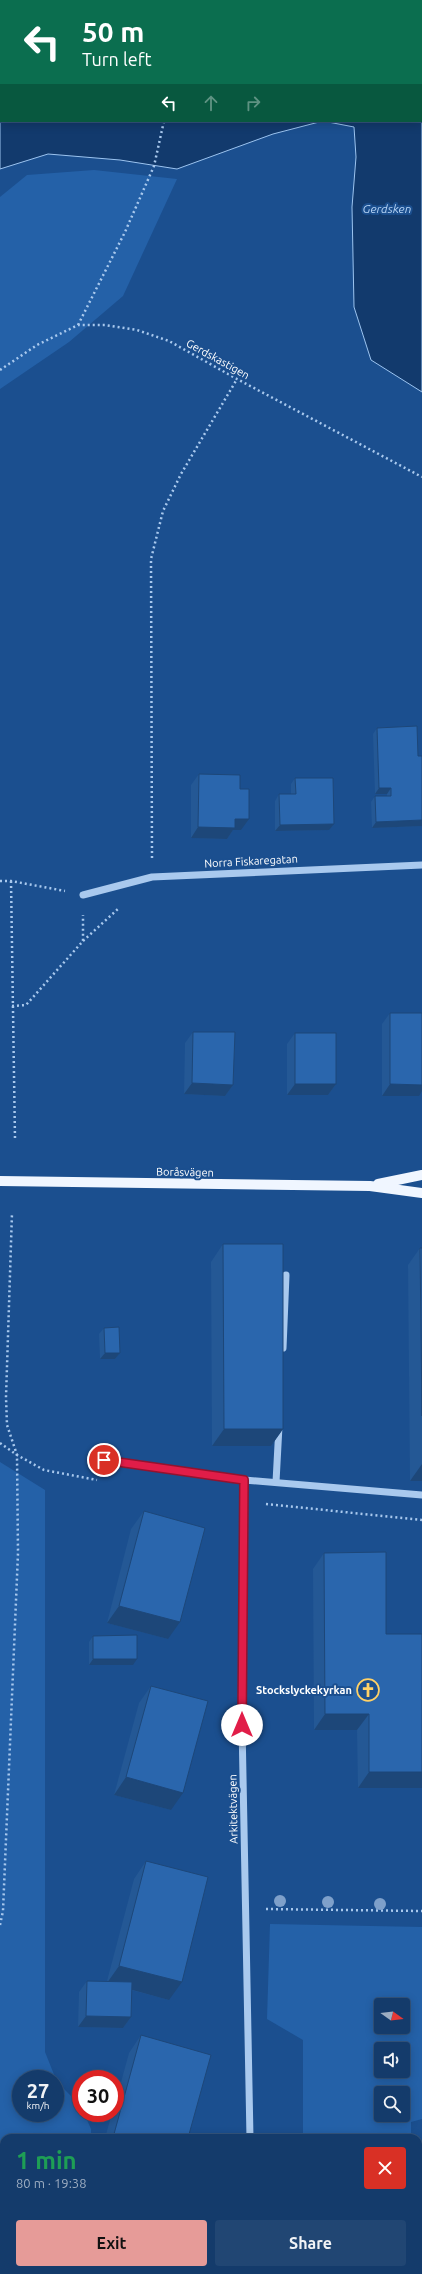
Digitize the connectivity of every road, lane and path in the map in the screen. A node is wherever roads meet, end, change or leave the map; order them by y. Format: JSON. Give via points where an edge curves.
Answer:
{"nodes":[{"id":1,"x":164,"y":122,"type":"edge"},
{"id":2,"x":78,"y":325,"type":"junction"},
{"id":3,"x":0,"y":370,"type":"edge"},
{"id":4,"x":237,"y":379,"type":"junction"},
{"id":5,"x":422,"y":477,"type":"edge"},
{"id":6,"x":422,"y":865,"type":"edge"},
{"id":7,"x":152,"y":877,"type":"junction"},
{"id":8,"x":0,"y":881,"type":"edge"},
{"id":9,"x":11,"y":881,"type":"junction"},
{"id":10,"x":83,"y":895,"type":"junction"},
{"id":11,"x":12,"y":1006,"type":"junction"},
{"id":12,"x":15,"y":1139,"type":"dead end"},
{"id":13,"x":422,"y":1175,"type":"edge"},
{"id":14,"x":0,"y":1181,"type":"edge"},
{"id":15,"x":370,"y":1186,"type":"junction"},
{"id":16,"x":422,"y":1193,"type":"edge"},
{"id":17,"x":12,"y":1213,"type":"dead end"},
{"id":18,"x":286,"y":1275,"type":"dead end"},
{"id":19,"x":282,"y":1354,"type":"edge"},
{"id":20,"x":279,"y":1418,"type":"edge"},
{"id":21,"x":104,"y":1460,"type":"dead end"},
{"id":22,"x":244,"y":1480,"type":"junction"},
{"id":23,"x":276,"y":1482,"type":"junction"},
{"id":24,"x":422,"y":1495,"type":"edge"},
{"id":25,"x":246,"y":1908,"type":"junction"},
{"id":26,"x":422,"y":1911,"type":"edge"},
{"id":27,"x":0,"y":1925,"type":"edge"},
{"id":28,"x":250,"y":2134,"type":"edge"}],
"edges":[{"from":1,"to":2,"type":"path","via":[[154,166],[125,232]]},
{"from":2,"to":3,"type":"path","name":"Gerdskastigen","via":[[37,345]]},
{"from":2,"to":4,"type":"path","name":"Gerdskastigen","via":[[105,325],[156,336]]},
{"from":4,"to":5,"type":"path","name":"Gerdskastigen"},
{"from":4,"to":7,"type":"path","via":[[181,474],[163,511],[150,559]]},
{"from":6,"to":7,"type":"street","name":"Norra Fiskaregatan"},
{"from":7,"to":10,"type":"street","name":"Norra Fiskaregatan"},
{"from":8,"to":9,"type":"path"},
{"from":9,"to":10,"type":"path"},
{"from":9,"to":11,"type":"path"},
{"from":10,"to":11,"type":"path","via":[[83,941],[26,1005]]},
{"from":11,"to":12,"type":"path"},
{"from":13,"to":15,"type":"main road","name":"Boråsvägen"},
{"from":14,"to":15,"type":"main road","name":"Boråsvägen"},
{"from":15,"to":16,"type":"main road","name":"Boråsvägen"},
{"from":17,"to":27,"type":"path","via":[[6,1398],[7,1425],[17,1455],[18,1553],[3,1912]]},
{"from":18,"to":19,"type":"street"},
{"from":20,"to":23,"type":"street"},
{"from":21,"to":22,"type":"street"},
{"from":22,"to":23,"type":"street"},
{"from":22,"to":25,"type":"street","name":"Arkitektvägen","via":[[242,1725]]},
{"from":23,"to":24,"type":"street"},
{"from":25,"to":26,"type":"path"},
{"from":25,"to":28,"type":"street","name":"Arkitektvägen"}]}
